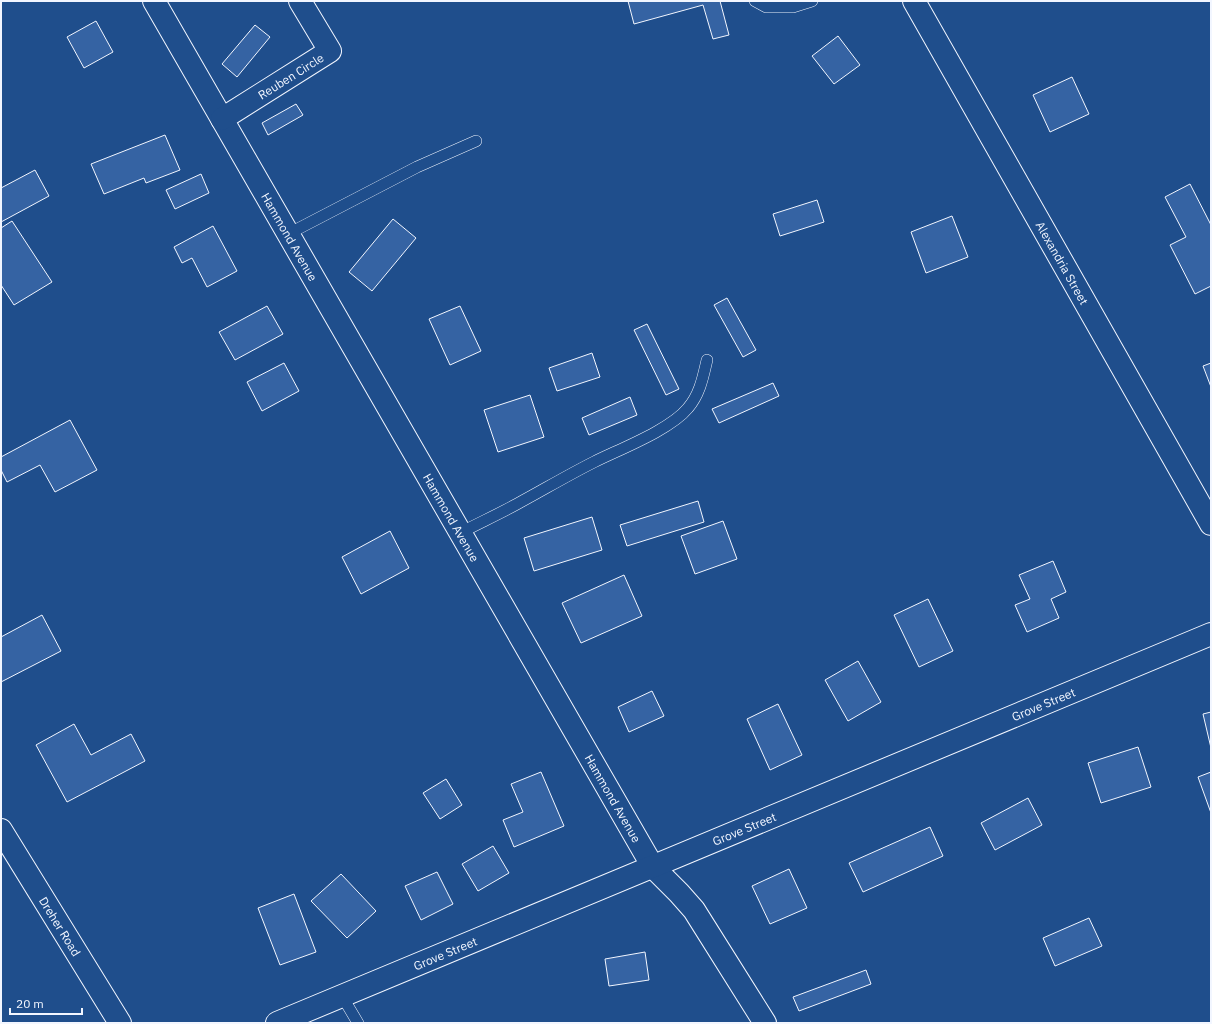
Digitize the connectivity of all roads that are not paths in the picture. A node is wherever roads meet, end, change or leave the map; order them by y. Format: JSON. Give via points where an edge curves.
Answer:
{"nodes":[{"id":1,"x":154,"y":1,"type":"edge"},
{"id":2,"x":300,"y":1,"type":"edge"},
{"id":3,"x":755,"y":1,"type":"edge"},
{"id":4,"x":812,"y":1,"type":"edge"},
{"id":5,"x":914,"y":1,"type":"edge"},
{"id":6,"x":222,"y":119,"type":"junction"},
{"id":7,"x":476,"y":140,"type":"dead end"},
{"id":8,"x":288,"y":234,"type":"junction"},
{"id":9,"x":707,"y":360,"type":"dead end"},
{"id":10,"x":1211,"y":524,"type":"edge"},
{"id":11,"x":460,"y":533,"type":"junction"},
{"id":12,"x":1211,"y":634,"type":"edge"},
{"id":13,"x":1,"y":830,"type":"edge"},
{"id":14,"x":653,"y":867,"type":"junction"},
{"id":15,"x":342,"y":996,"type":"junction"},
{"id":16,"x":120,"y":1023,"type":"edge"},
{"id":17,"x":277,"y":1023,"type":"edge"},
{"id":18,"x":358,"y":1023,"type":"edge"},
{"id":19,"x":765,"y":1023,"type":"edge"}],
"edges":[{"from":1,"to":6,"type":"street","name":"Hammond Avenue"},
{"from":2,"to":6,"type":"street","name":"Reuben Circle","via":[[330,51]]},
{"from":3,"to":4,"type":"lane","via":[[766,7],[793,7]]},
{"from":5,"to":10,"type":"street","name":"Alexandria Street"},
{"from":6,"to":8,"type":"street","name":"Hammond Avenue"},
{"from":7,"to":8,"type":"lane","via":[[417,167]]},
{"from":8,"to":11,"type":"street","name":"Hammond Avenue"},
{"from":9,"to":11,"type":"lane","via":[[703,380],[694,400],[688,409],[666,425]]},
{"from":11,"to":14,"type":"street","name":"Hammond Avenue"},
{"from":12,"to":14,"type":"street","name":"Grove Street"},
{"from":13,"to":16,"type":"street","name":"Dreher Road"},
{"from":14,"to":15,"type":"street","name":"Grove Street"},
{"from":14,"to":19,"type":"street","name":"Hammond Avenue","via":[[694,910]]},
{"from":15,"to":17,"type":"street","name":"Grove Street"},
{"from":15,"to":18,"type":"lane"}]}
